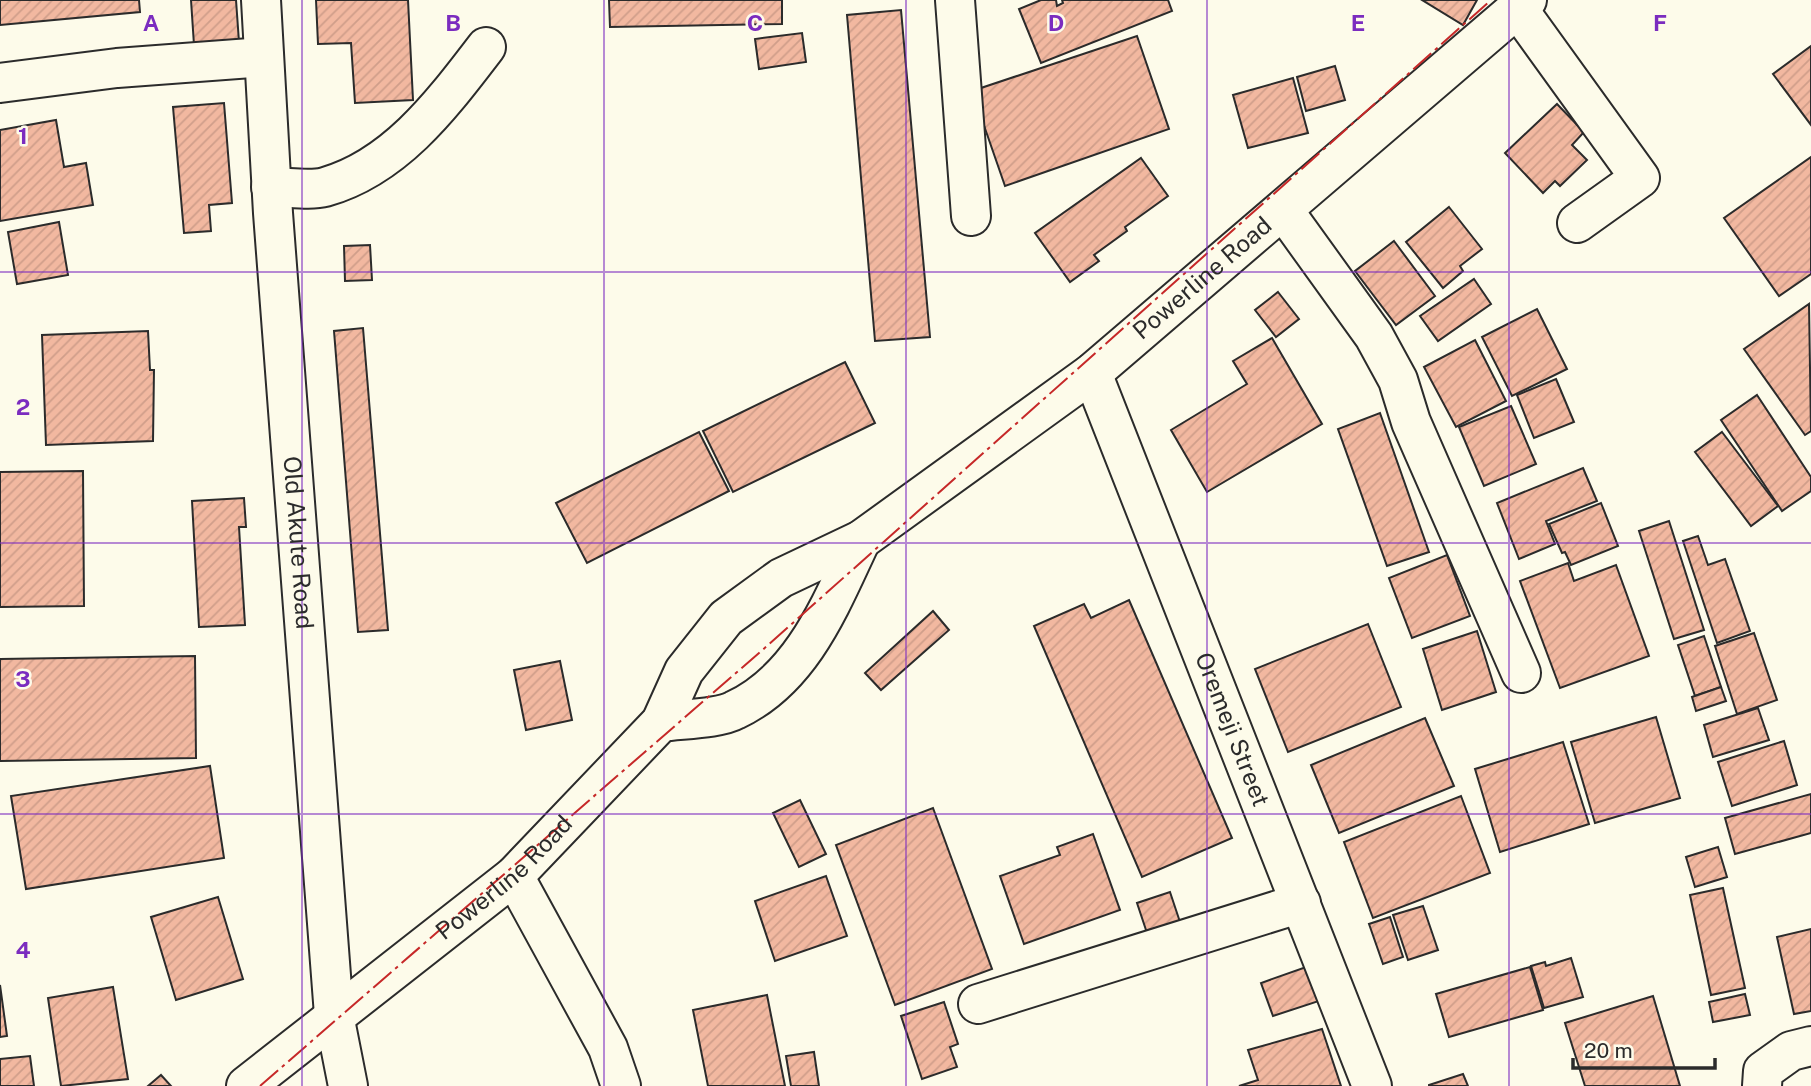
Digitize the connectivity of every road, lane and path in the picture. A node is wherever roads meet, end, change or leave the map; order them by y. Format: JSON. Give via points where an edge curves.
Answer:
{"nodes":[{"id":1,"x":261,"y":0,"type":"edge"},
{"id":2,"x":956,"y":0,"type":"edge"},
{"id":3,"x":1523,"y":4,"type":"edge"},
{"id":4,"x":486,"y":47,"type":"dead end"},
{"id":5,"x":264,"y":57,"type":"junction"},
{"id":6,"x":0,"y":83,"type":"edge"},
{"id":7,"x":271,"y":187,"type":"junction"},
{"id":8,"x":1284,"y":211,"type":"junction"},
{"id":9,"x":971,"y":216,"type":"dead end"},
{"id":10,"x":1577,"y":223,"type":"dead end"},
{"id":11,"x":1092,"y":373,"type":"junction"},
{"id":12,"x":861,"y":540,"type":"junction"},
{"id":13,"x":1521,"y":673,"type":"dead end"},
{"id":14,"x":661,"y":722,"type":"junction"},
{"id":15,"x":514,"y":876,"type":"junction"},
{"id":16,"x":1301,"y":903,"type":"junction"},
{"id":17,"x":978,"y":1004,"type":"dead end"},
{"id":18,"x":334,"y":1015,"type":"junction"},
{"id":19,"x":1811,"y":1046,"type":"edge"},
{"id":20,"x":246,"y":1086,"type":"edge"},
{"id":21,"x":348,"y":1086,"type":"edge"},
{"id":22,"x":621,"y":1086,"type":"edge"},
{"id":23,"x":1372,"y":1086,"type":"edge"},
{"id":24,"x":1762,"y":1086,"type":"edge"}],
"edges":[{"from":1,"to":5,"type":"street","name":"Old Akute Road"},
{"from":2,"to":9,"type":"street"},
{"from":3,"to":8,"type":"street","name":"Powerline Road"},
{"from":3,"to":10,"type":"street","via":[[1640,178]]},
{"from":4,"to":7,"type":"street","via":[[411,136],[367,169],[323,188]]},
{"from":5,"to":6,"type":"street"},
{"from":5,"to":7,"type":"street","name":"Old Akute Road"},
{"from":7,"to":18,"type":"street","name":"Old Akute Road"},
{"from":8,"to":11,"type":"street","name":"Powerline Road"},
{"from":8,"to":13,"type":"street","via":[[1374,337],[1398,380],[1411,422]]},
{"from":11,"to":12,"type":"street","name":"Powerline Road"},
{"from":11,"to":16,"type":"street","name":"Oremeji Street"},
{"from":12,"to":14,"type":"street","name":"Powerline Road","via":[[781,578],[726,618],[684,670]]},
{"from":12,"to":14,"type":"street","name":"Powerline Road","via":[[825,616],[788,672],[734,711]]},
{"from":14,"to":15,"type":"street","name":"Powerline Road"},
{"from":15,"to":18,"type":"street","name":"Powerline Road"},
{"from":15,"to":22,"type":"street","via":[[608,1048]]},
{"from":16,"to":17,"type":"street"},
{"from":16,"to":23,"type":"street","name":"Oremeji Street"},
{"from":18,"to":20,"type":"street","name":"Powerline Road"},
{"from":18,"to":21,"type":"street","name":"Old Akute Road"},
{"from":19,"to":24,"type":"street","via":[[1791,1051],[1763,1071]]}]}
